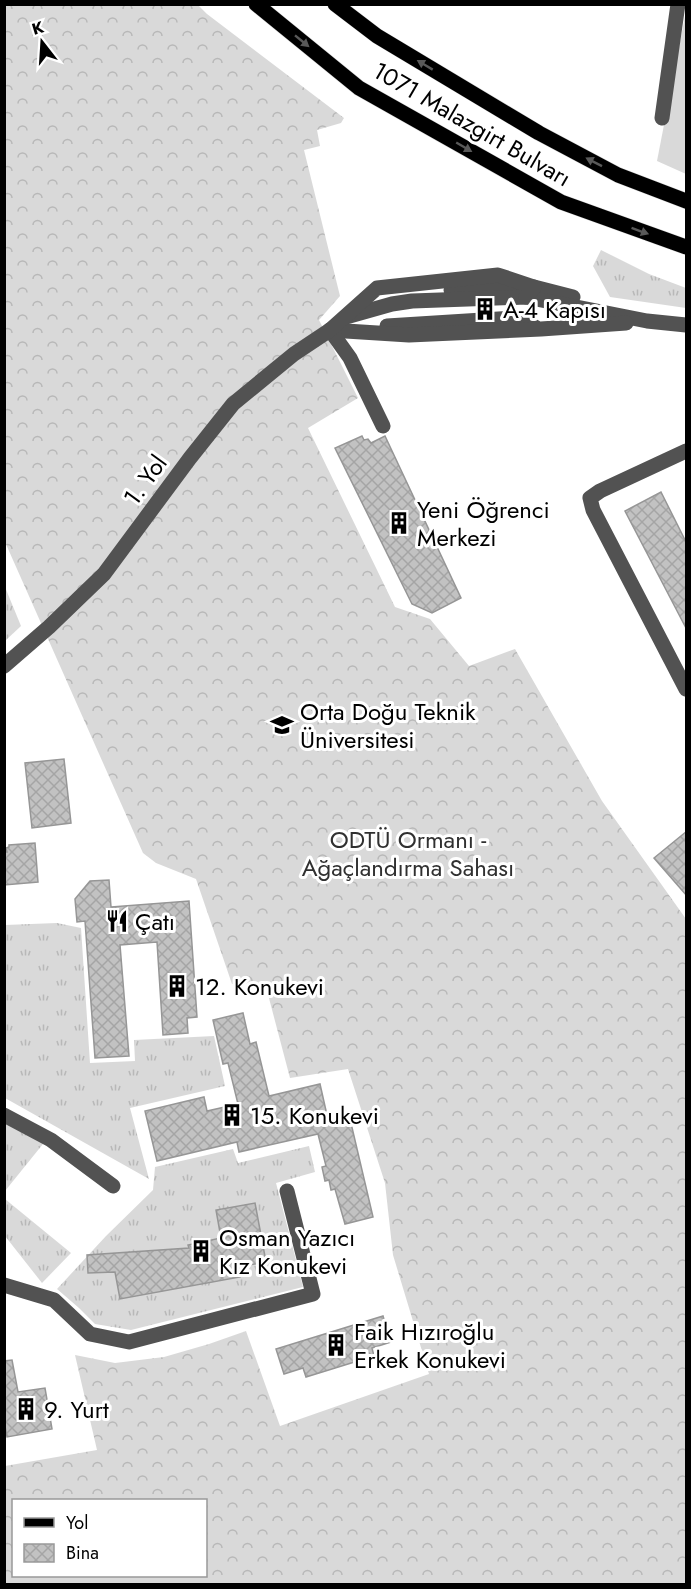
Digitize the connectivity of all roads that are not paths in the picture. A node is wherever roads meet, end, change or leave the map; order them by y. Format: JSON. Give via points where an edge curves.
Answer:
{"nodes":[{"id":1,"x":256,"y":4,"type":"edge"},
{"id":2,"x":335,"y":4,"type":"edge"},
{"id":3,"x":678,"y":4,"type":"edge"},
{"id":4,"x":662,"y":118,"type":"dead end"},
{"id":5,"x":687,"y":201,"type":"edge"},
{"id":6,"x":687,"y":247,"type":"edge"},
{"id":7,"x":530,"y":292,"type":"junction"},
{"id":8,"x":412,"y":301,"type":"junction"},
{"id":9,"x":344,"y":317,"type":"junction"},
{"id":10,"x":647,"y":321,"type":"junction"},
{"id":11,"x":415,"y":324,"type":"junction"},
{"id":12,"x":687,"y":325,"type":"edge"},
{"id":13,"x":541,"y":329,"type":"junction"},
{"id":14,"x":330,"y":330,"type":"junction"},
{"id":15,"x":383,"y":426,"type":"dead end"},
{"id":16,"x":687,"y":451,"type":"edge"},
{"id":17,"x":4,"y":666,"type":"edge"},
{"id":18,"x":687,"y":689,"type":"edge"},
{"id":19,"x":4,"y":1114,"type":"edge"},
{"id":20,"x":113,"y":1186,"type":"dead end"},
{"id":21,"x":287,"y":1191,"type":"dead end"},
{"id":22,"x":4,"y":1285,"type":"edge"}],
"edges":[{"from":1,"to":6,"type":"main road","name":"1071 Malazgirt Bulvarı","one_way":true,"via":[[359,88],[561,202]]},
{"from":5,"to":2,"type":"main road","name":"1071 Malazgirt Bulvarı","one_way":true,"via":[[618,175],[539,134],[377,36]]},
{"from":3,"to":4,"type":"street"},
{"from":7,"to":8,"type":"street"},
{"from":7,"to":9,"type":"street","via":[[466,288],[381,297]]},
{"from":7,"to":10,"type":"street","via":[[604,304]]},
{"from":8,"to":9,"type":"street"},
{"from":8,"to":11,"type":"street","via":[[409,317]]},
{"from":9,"to":14,"type":"street","name":"1. Yol"},
{"from":10,"to":12,"type":"street"},
{"from":10,"to":13,"type":"street"},
{"from":11,"to":13,"type":"street","via":[[513,318]]},
{"from":11,"to":14,"type":"street"},
{"from":13,"to":14,"type":"street","via":[[409,335]]},
{"from":14,"to":15,"type":"street","via":[[350,358]]},
{"from":14,"to":17,"type":"street","name":"1. Yol","via":[[233,404],[104,574]]},
{"from":16,"to":18,"type":"street","via":[[590,498],[592,510]]},
{"from":19,"to":20,"type":"street","via":[[51,1140]]},
{"from":21,"to":22,"type":"street","via":[[313,1294],[129,1342],[90,1334],[54,1300]]}]}
